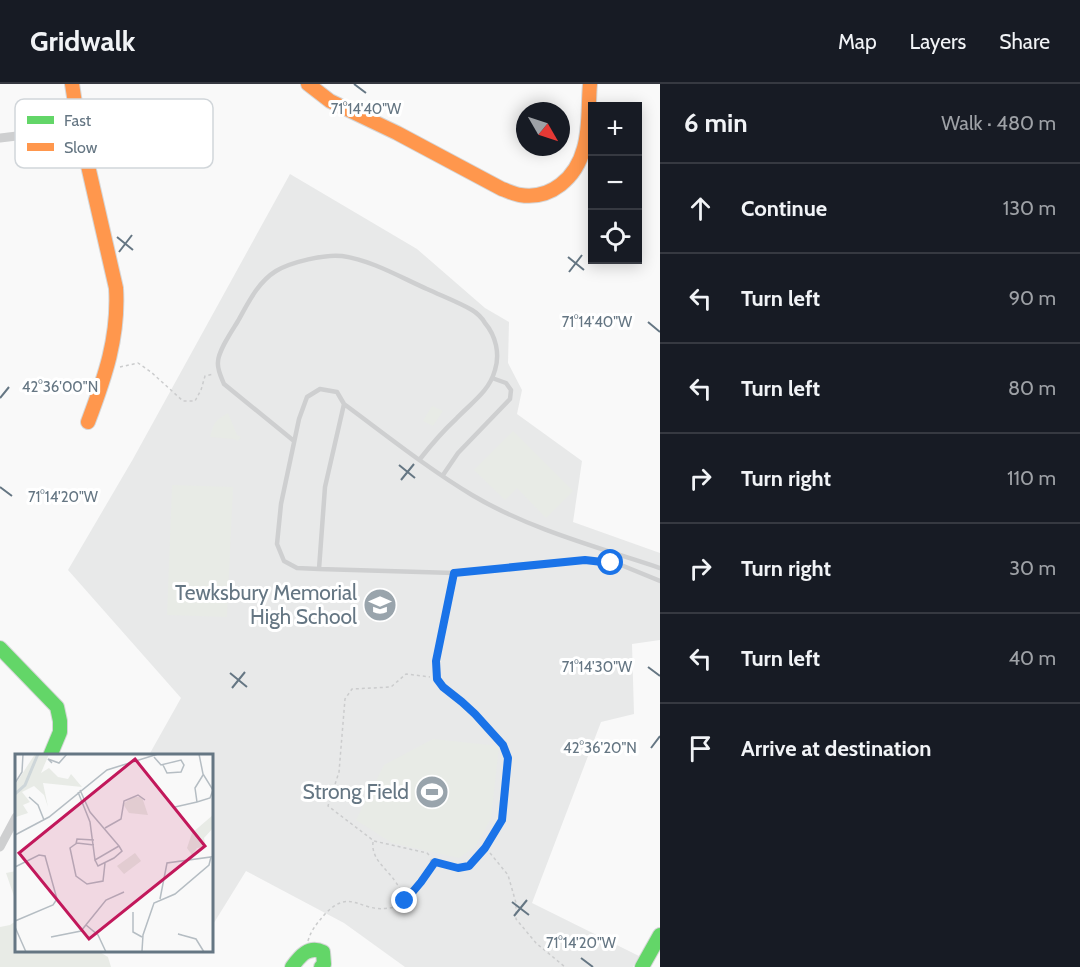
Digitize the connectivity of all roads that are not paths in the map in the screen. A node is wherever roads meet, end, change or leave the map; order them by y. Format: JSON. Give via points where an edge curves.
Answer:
{"nodes":[{"id":1,"x":72,"y":84,"type":"edge"},
{"id":2,"x":308,"y":84,"type":"edge"},
{"id":3,"x":590,"y":84,"type":"edge"},
{"id":4,"x":74,"y":99,"type":"edge"},
{"id":5,"x":15,"y":136,"type":"edge"},
{"id":6,"x":0,"y":138,"type":"edge"},
{"id":7,"x":89,"y":168,"type":"edge"},
{"id":8,"x":492,"y":378,"type":"junction"},
{"id":9,"x":344,"y":404,"type":"junction"},
{"id":10,"x":88,"y":422,"type":"dead end"},
{"id":11,"x":294,"y":441,"type":"junction"},
{"id":12,"x":420,"y":459,"type":"junction"},
{"id":13,"x":442,"y":475,"type":"junction"},
{"id":14,"x":660,"y":568,"type":"edge"},
{"id":15,"x":319,"y":569,"type":"junction"},
{"id":16,"x":454,"y":573,"type":"junction"},
{"id":17,"x":660,"y":581,"type":"edge"},
{"id":18,"x":0,"y":648,"type":"edge"},
{"id":19,"x":51,"y":754,"type":"edge"},
{"id":20,"x":15,"y":819,"type":"edge"},
{"id":21,"x":0,"y":847,"type":"edge"},
{"id":22,"x":434,"y":862,"type":"road end"},
{"id":23,"x":660,"y":935,"type":"edge"},
{"id":24,"x":324,"y":966,"type":"edge"},
{"id":25,"x":292,"y":967,"type":"edge"},
{"id":26,"x":642,"y":967,"type":"edge"}],
"edges":[{"from":1,"to":4,"type":"street"},
{"from":2,"to":3,"type":"street","via":[[330,101],[518,195],[550,192],[578,168],[585,147]]},
{"from":5,"to":6,"type":"street"},
{"from":7,"to":10,"type":"street","via":[[117,300],[117,326]]},
{"from":8,"to":11,"type":"lane","via":[[498,354],[494,336],[473,311],[363,261],[342,256],[303,261],[264,281],[217,361],[224,384]]},
{"from":8,"to":12,"type":"lane","via":[[481,395]]},
{"from":8,"to":13,"type":"lane","via":[[506,383],[511,390],[510,399]]},
{"from":9,"to":11,"type":"lane","via":[[337,392],[329,390],[320,389],[307,397]]},
{"from":9,"to":12,"type":"lane"},
{"from":9,"to":15,"type":"lane","via":[[325,487]]},
{"from":11,"to":15,"type":"lane","via":[[281,504],[278,544],[284,561],[297,568]]},
{"from":12,"to":13,"type":"lane"},
{"from":13,"to":14,"type":"lane","via":[[472,495],[535,526]]},
{"from":15,"to":16,"type":"lane"},
{"from":16,"to":17,"type":"lane","via":[[585,560],[621,565]]},
{"from":16,"to":22,"type":"lane","via":[[436,661],[437,679],[496,737],[508,758],[502,820],[485,848],[469,866],[458,868]]},
{"from":18,"to":19,"type":"street","via":[[57,707],[62,726]]},
{"from":20,"to":21,"type":"street"},
{"from":23,"to":26,"type":"street"},
{"from":24,"to":25,"type":"street","via":[[323,952],[312,949]]}]}
